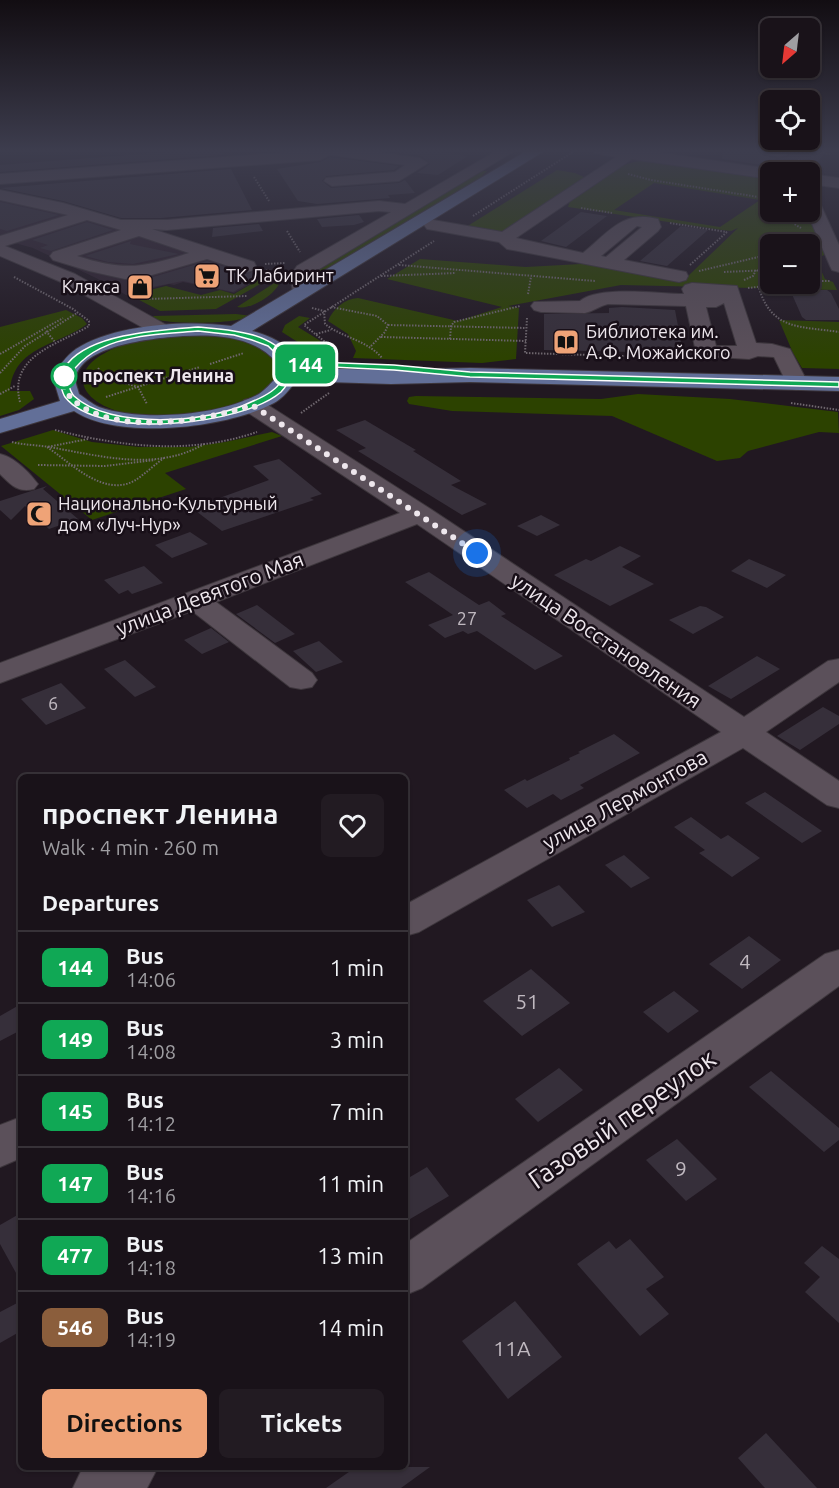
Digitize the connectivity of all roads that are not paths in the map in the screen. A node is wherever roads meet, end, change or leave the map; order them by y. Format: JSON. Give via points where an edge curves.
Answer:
{"nodes":[{"id":1,"x":70,"y":219,"type":"edge"},
{"id":2,"x":101,"y":219,"type":"edge"},
{"id":3,"x":229,"y":219,"type":"edge"},
{"id":4,"x":389,"y":219,"type":"edge"},
{"id":5,"x":431,"y":219,"type":"edge"},
{"id":6,"x":442,"y":219,"type":"edge"},
{"id":7,"x":533,"y":219,"type":"edge"},
{"id":8,"x":820,"y":222,"type":"edge"},
{"id":9,"x":113,"y":223,"type":"junction"},
{"id":10,"x":433,"y":225,"type":"junction"},
{"id":11,"x":137,"y":231,"type":"junction"},
{"id":12,"x":5,"y":237,"type":"edge"},
{"id":13,"x":505,"y":238,"type":"junction"},
{"id":14,"x":173,"y":242,"type":"junction"},
{"id":15,"x":0,"y":250,"type":"edge"},
{"id":16,"x":206,"y":253,"type":"junction"},
{"id":17,"x":588,"y":258,"type":"junction"},
{"id":18,"x":611,"y":262,"type":"junction"},
{"id":19,"x":3,"y":265,"type":"edge"},
{"id":20,"x":247,"y":266,"type":"road end"},
{"id":21,"x":839,"y":266,"type":"edge"},
{"id":22,"x":99,"y":267,"type":"junction"},
{"id":23,"x":687,"y":274,"type":"road end"},
{"id":24,"x":68,"y":278,"type":"junction"},
{"id":25,"x":306,"y":300,"type":"junction"},
{"id":26,"x":694,"y":300,"type":"junction"},
{"id":27,"x":534,"y":302,"type":"road end"},
{"id":28,"x":163,"y":331,"type":"junction"},
{"id":29,"x":234,"y":333,"type":"junction"},
{"id":30,"x":142,"y":334,"type":"junction"},
{"id":31,"x":252,"y":345,"type":"junction"},
{"id":32,"x":748,"y":349,"type":"junction"},
{"id":33,"x":288,"y":369,"type":"junction"},
{"id":34,"x":797,"y":383,"type":"junction"},
{"id":35,"x":839,"y":384,"type":"edge"},
{"id":36,"x":87,"y":402,"type":"junction"},
{"id":37,"x":252,"y":405,"type":"junction"},
{"id":38,"x":6,"y":461,"type":"edge"},
{"id":39,"x":420,"y":514,"type":"junction"},
{"id":40,"x":196,"y":600,"type":"junction"},
{"id":41,"x":839,"y":668,"type":"edge"},
{"id":42,"x":0,"y":674,"type":"edge"},
{"id":43,"x":301,"y":680,"type":"dead end"},
{"id":44,"x":741,"y":733,"type":"junction"},
{"id":45,"x":839,"y":797,"type":"edge"},
{"id":46,"x":408,"y":920,"type":"edge"},
{"id":47,"x":839,"y":965,"type":"edge"},
{"id":48,"x":18,"y":1138,"type":"edge"},
{"id":49,"x":0,"y":1147,"type":"edge"},
{"id":50,"x":408,"y":1270,"type":"edge"},
{"id":51,"x":126,"y":1470,"type":"edge"},
{"id":52,"x":101,"y":1488,"type":"edge"}],
"edges":[{"from":1,"to":12,"type":"street"},
{"from":2,"to":9,"type":"street"},
{"from":3,"to":9,"type":"street","via":[[167,225]]},
{"from":4,"to":25,"type":"street","via":[[304,270],[299,277]]},
{"from":5,"to":25,"type":"main road"},
{"from":6,"to":10,"type":"main road"},
{"from":7,"to":13,"type":"street"},
{"from":8,"to":21,"type":"street"},
{"from":9,"to":11,"type":"street"},
{"from":9,"to":12,"type":"street","via":[[36,244]]},
{"from":10,"to":13,"type":"street"},
{"from":10,"to":31,"type":"main road"},
{"from":11,"to":14,"type":"street"},
{"from":11,"to":22,"type":"street","via":[[59,256]]},
{"from":13,"to":17,"type":"street","via":[[513,244]]},
{"from":14,"to":16,"type":"street"},
{"from":14,"to":22,"type":"street"},
{"from":15,"to":24,"type":"street"},
{"from":16,"to":20,"type":"street"},
{"from":16,"to":22,"type":"street","via":[[130,273]]},
{"from":17,"to":18,"type":"street"},
{"from":17,"to":18,"type":"street","via":[[632,222],[652,223]]},
{"from":18,"to":23,"type":"street"},
{"from":19,"to":30,"type":"street","via":[[38,276]]},
{"from":22,"to":24,"type":"street"},
{"from":24,"to":28,"type":"street"},
{"from":25,"to":29,"type":"main road"},
{"from":26,"to":27,"type":"street","via":[[608,298],[592,301],[585,307]]},
{"from":26,"to":32,"type":"street","via":[[707,352],[749,354]]},
{"from":26,"to":32,"type":"street","via":[[692,289],[730,290]]},
{"from":28,"to":29,"type":"main road"},
{"from":28,"to":30,"type":"main road"},
{"from":29,"to":31,"type":"main road"},
{"from":30,"to":36,"type":"main road","via":[[94,349],[72,363],[63,380],[64,388]]},
{"from":31,"to":33,"type":"main road","via":[[271,345],[282,353]]},
{"from":32,"to":34,"type":"street","via":[[783,353]]},
{"from":33,"to":34,"type":"main road","via":[[391,377],[470,375]]},
{"from":33,"to":37,"type":"main road","via":[[284,384],[276,392]]},
{"from":34,"to":35,"type":"main road"},
{"from":36,"to":37,"type":"main road","via":[[100,414],[148,422],[203,418]]},
{"from":36,"to":38,"type":"main road"},
{"from":37,"to":39,"type":"street","name":"улица Восстановления"},
{"from":39,"to":40,"type":"street","name":"улица Девятого Мая"},
{"from":39,"to":44,"type":"street","name":"улица Восстановления"},
{"from":40,"to":42,"type":"street","name":"улица Девятого Мая"},
{"from":40,"to":43,"type":"street"},
{"from":41,"to":44,"type":"street","name":"улица Лермонтова"},
{"from":44,"to":45,"type":"street","name":"улица Восстановления"},
{"from":44,"to":46,"type":"street","name":"улица Лермонтова"},
{"from":47,"to":50,"type":"street","name":"Газовый переулок"},
{"from":48,"to":49,"type":"street"},
{"from":51,"to":52,"type":"street"}]}
